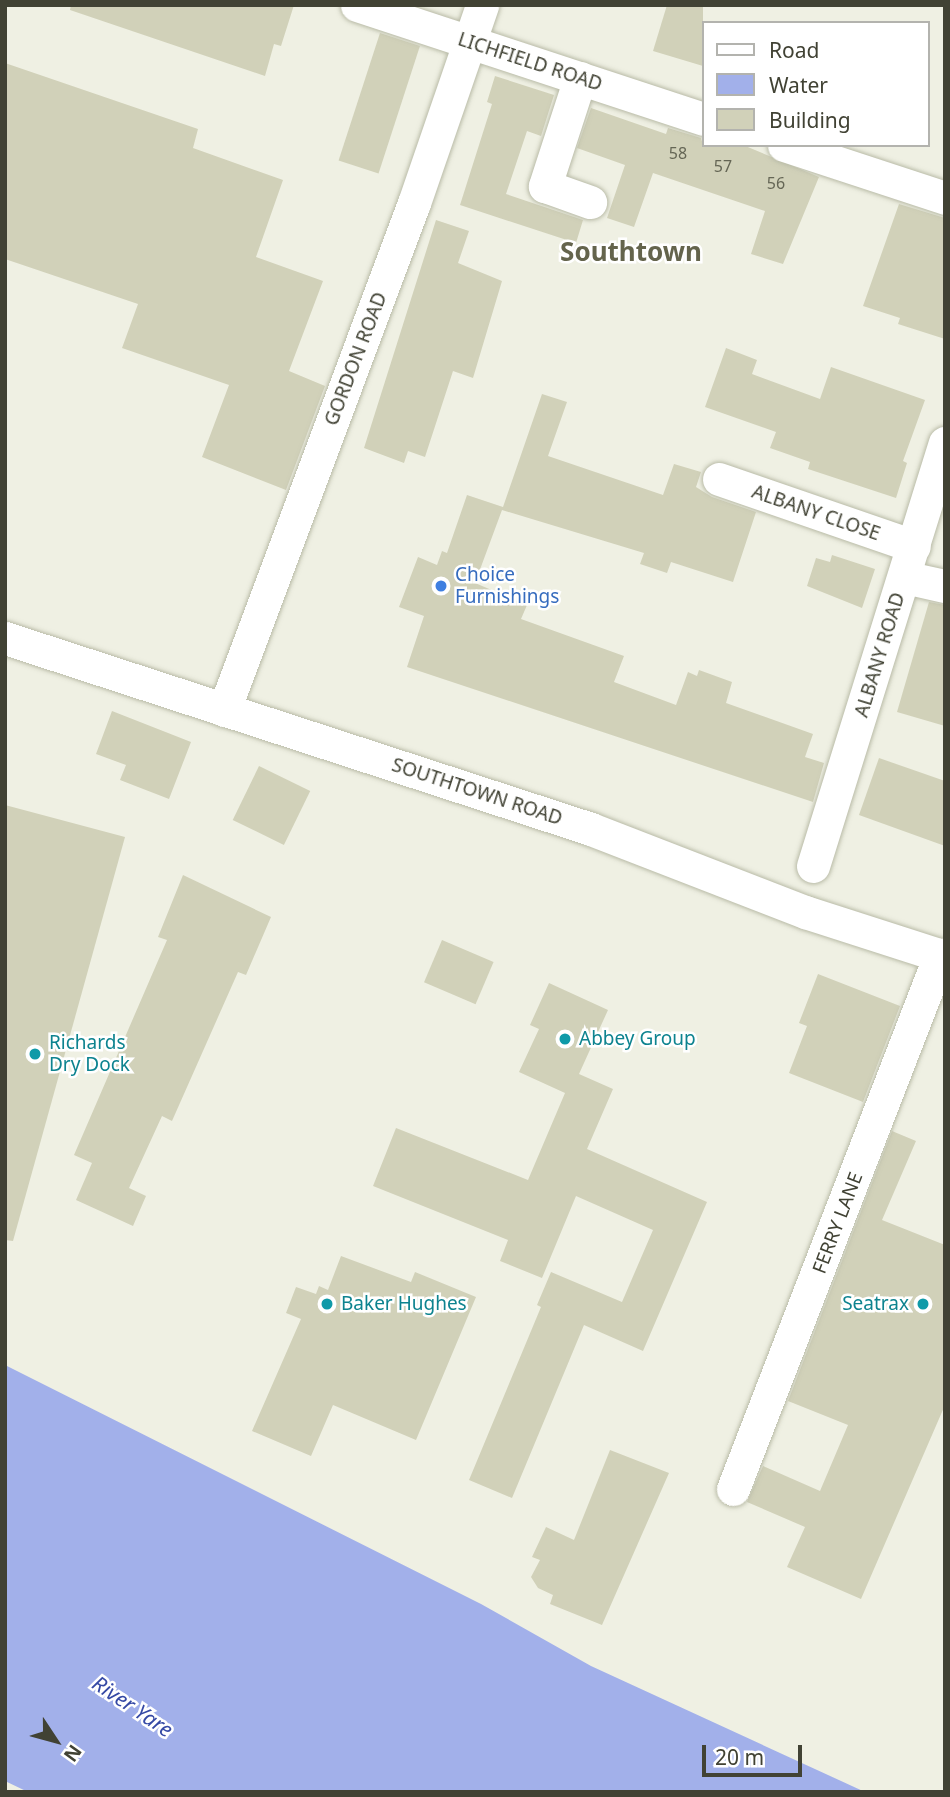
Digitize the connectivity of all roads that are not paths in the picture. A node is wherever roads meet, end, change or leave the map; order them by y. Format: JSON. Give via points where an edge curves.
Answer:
{"nodes":[{"id":1,"x":357,"y":5,"type":"edge"},
{"id":2,"x":482,"y":5,"type":"edge"},
{"id":3,"x":469,"y":43,"type":"junction"},
{"id":4,"x":580,"y":78,"type":"junction"},
{"id":5,"x":702,"y":119,"type":"edge"},
{"id":6,"x":790,"y":147,"type":"edge"},
{"id":7,"x":945,"y":198,"type":"edge"},
{"id":8,"x":590,"y":202,"type":"dead end"},
{"id":9,"x":945,"y":443,"type":"edge"},
{"id":10,"x":719,"y":479,"type":"dead end"},
{"id":11,"x":909,"y":561,"type":"junction"},
{"id":12,"x":945,"y":586,"type":"edge"},
{"id":13,"x":5,"y":638,"type":"edge"},
{"id":14,"x":224,"y":710,"type":"junction"},
{"id":15,"x":813,"y":866,"type":"dead end"},
{"id":16,"x":942,"y":956,"type":"edge"},
{"id":17,"x":733,"y":1489,"type":"dead end"}],
"edges":[{"from":1,"to":3,"type":"street","name":"LICHFIELD ROAD"},
{"from":2,"to":3,"type":"street","name":"GORDON ROAD"},
{"from":3,"to":4,"type":"street","name":"LICHFIELD ROAD"},
{"from":3,"to":14,"type":"street","name":"GORDON ROAD"},
{"from":4,"to":5,"type":"street","name":"LICHFIELD ROAD"},
{"from":4,"to":8,"type":"street","via":[[545,186]]},
{"from":6,"to":7,"type":"street"},
{"from":9,"to":11,"type":"street","name":"ALBANY ROAD"},
{"from":10,"to":11,"type":"street","name":"ALBANY CLOSE"},
{"from":11,"to":12,"type":"street","name":"ALBANY CLOSE"},
{"from":11,"to":15,"type":"street","name":"ALBANY ROAD"},
{"from":13,"to":14,"type":"street","name":"SOUTHTOWN ROAD"},
{"from":14,"to":16,"type":"street","name":"SOUTHTOWN ROAD","via":[[642,847],[805,912]]},
{"from":16,"to":17,"type":"street","name":"FERRY LANE"}]}
